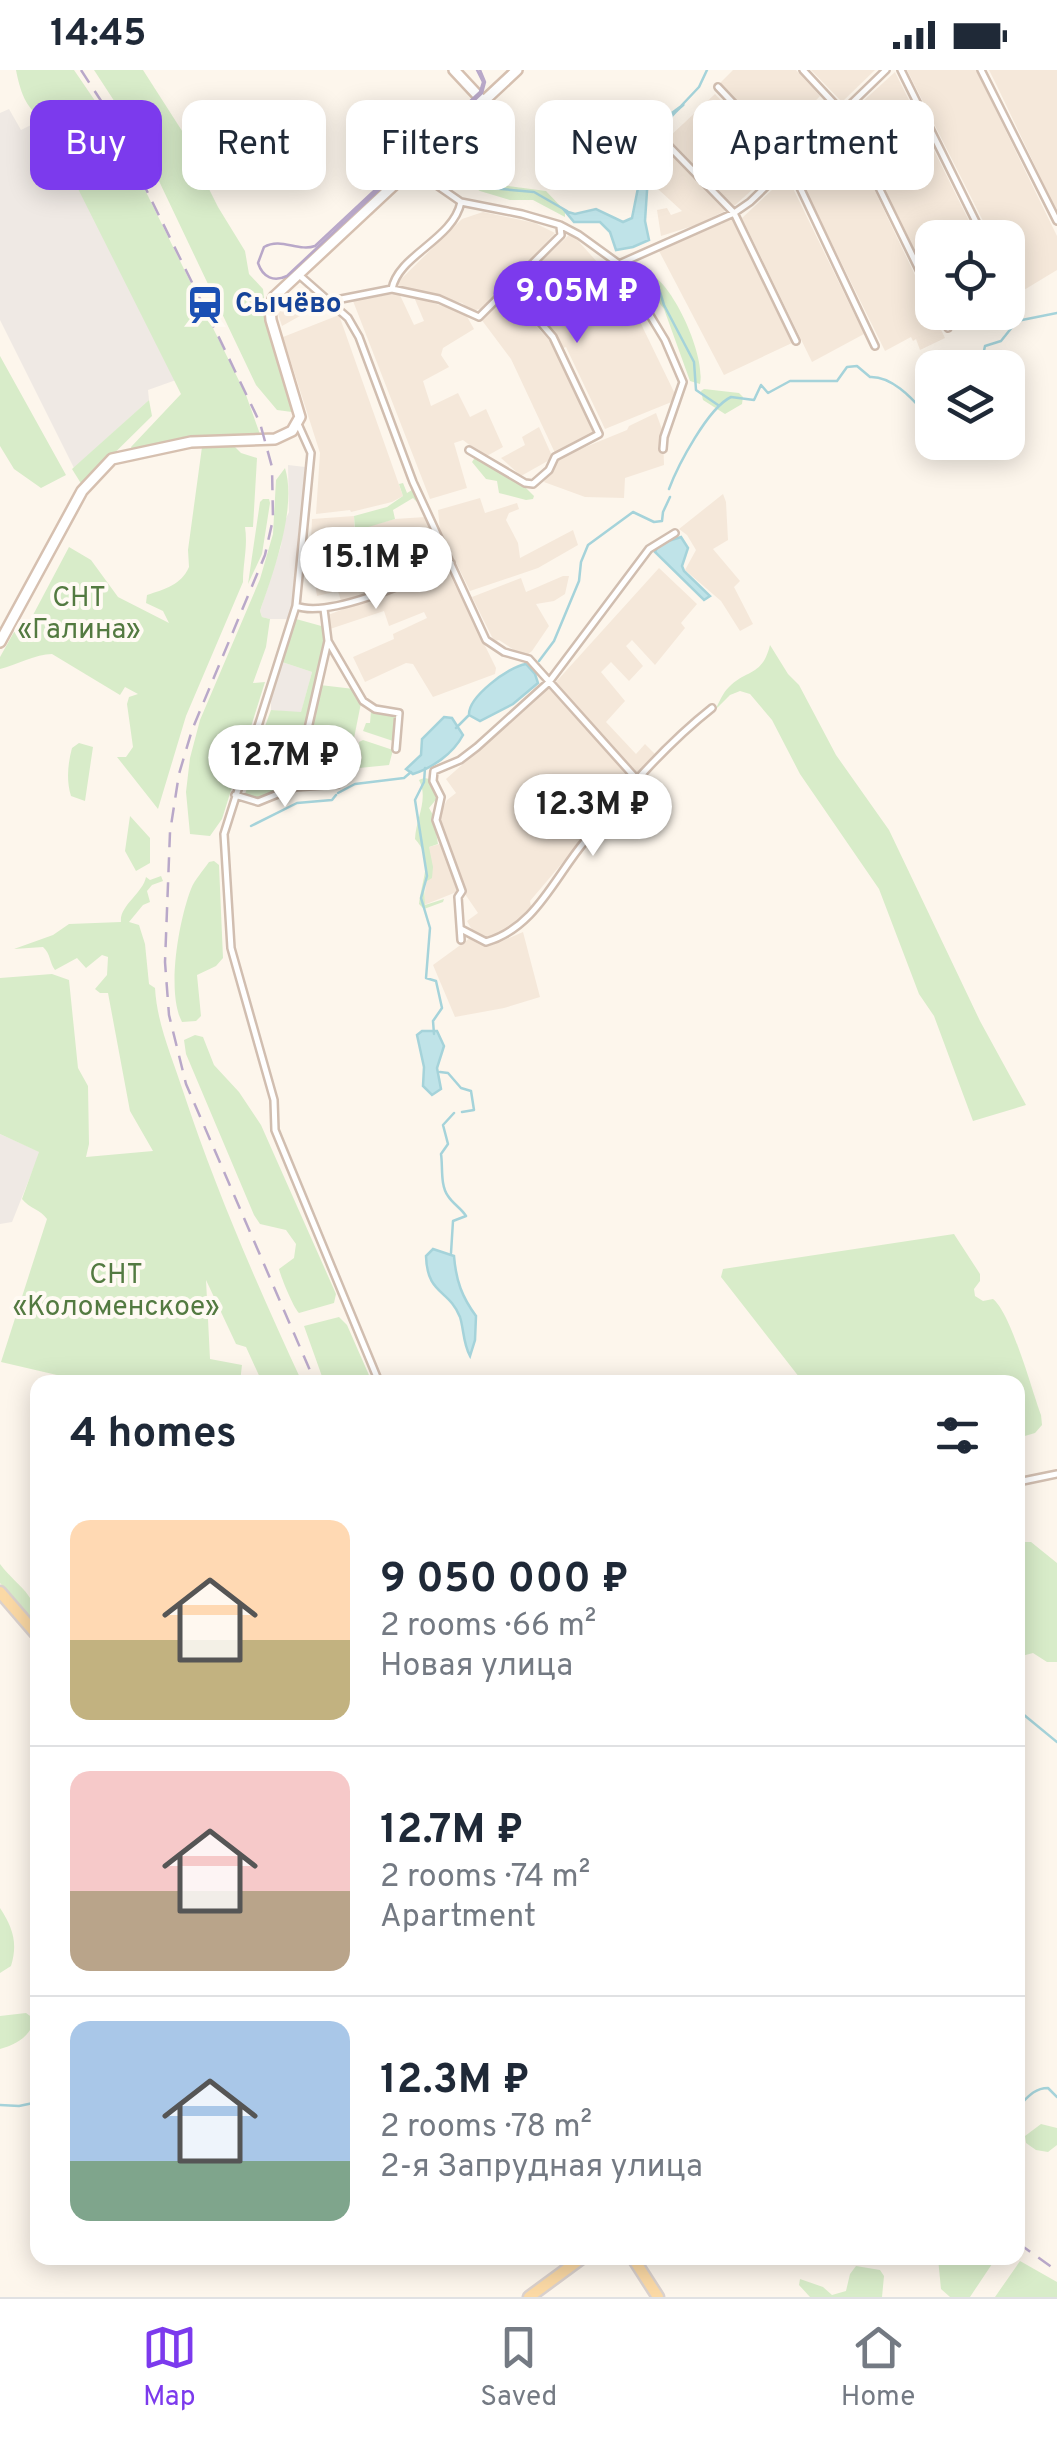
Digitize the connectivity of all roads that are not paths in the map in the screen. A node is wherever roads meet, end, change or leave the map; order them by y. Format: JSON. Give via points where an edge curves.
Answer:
{"nodes":[{"id":1,"x":454,"y":70,"type":"edge"},
{"id":2,"x":517,"y":70,"type":"edge"},
{"id":3,"x":803,"y":70,"type":"edge"},
{"id":4,"x":886,"y":70,"type":"edge"},
{"id":5,"x":901,"y":70,"type":"edge"},
{"id":6,"x":981,"y":70,"type":"edge"},
{"id":7,"x":718,"y":88,"type":"dead end"},
{"id":8,"x":482,"y":100,"type":"edge"},
{"id":9,"x":484,"y":100,"type":"edge"},
{"id":10,"x":729,"y":100,"type":"edge"},
{"id":11,"x":831,"y":100,"type":"edge"},
{"id":12,"x":855,"y":100,"type":"edge"},
{"id":13,"x":673,"y":151,"type":"edge"},
{"id":14,"x":388,"y":190,"type":"edge"},
{"id":15,"x":444,"y":190,"type":"edge"},
{"id":16,"x":762,"y":190,"type":"edge"},
{"id":17,"x":801,"y":190,"type":"edge"},
{"id":18,"x":880,"y":190,"type":"edge"},
{"id":19,"x":461,"y":202,"type":"junction"},
{"id":20,"x":734,"y":214,"type":"junction"},
{"id":21,"x":975,"y":220,"type":"edge"},
{"id":22,"x":1057,"y":221,"type":"edge"},
{"id":23,"x":560,"y":226,"type":"junction"},
{"id":24,"x":915,"y":261,"type":"edge"},
{"id":25,"x":618,"y":264,"type":"junction"},
{"id":26,"x":298,"y":274,"type":"junction"},
{"id":27,"x":510,"y":287,"type":"junction"},
{"id":28,"x":392,"y":289,"type":"junction"},
{"id":29,"x":331,"y":301,"type":"junction"},
{"id":30,"x":796,"y":341,"type":"dead end"},
{"id":31,"x":875,"y":346,"type":"dead end"},
{"id":32,"x":298,"y":424,"type":"junction"},
{"id":33,"x":664,"y":449,"type":"dead end"},
{"id":34,"x":470,"y":450,"type":"dead end"},
{"id":35,"x":674,"y":533,"type":"dead end"},
{"id":36,"x":451,"y":563,"type":"junction"},
{"id":37,"x":296,"y":606,"type":"junction"},
{"id":38,"x":324,"y":608,"type":"junction"},
{"id":39,"x":0,"y":642,"type":"edge"},
{"id":40,"x":328,"y":642,"type":"junction"},
{"id":41,"x":549,"y":682,"type":"junction"},
{"id":42,"x":712,"y":708,"type":"dead end"},
{"id":43,"x":396,"y":749,"type":"dead end"},
{"id":44,"x":640,"y":782,"type":"junction"},
{"id":45,"x":338,"y":784,"type":"dead end"},
{"id":46,"x":284,"y":791,"type":"junction"},
{"id":47,"x":235,"y":795,"type":"junction"},
{"id":48,"x":461,"y":929,"type":"junction"},
{"id":49,"x":461,"y":940,"type":"dead end"},
{"id":50,"x":375,"y":1375,"type":"edge"},
{"id":51,"x":1057,"y":1474,"type":"edge"},
{"id":52,"x":1025,"y":1481,"type":"edge"},
{"id":53,"x":0,"y":1592,"type":"edge"},
{"id":54,"x":30,"y":1627,"type":"edge"},
{"id":55,"x":572,"y":2265,"type":"edge"},
{"id":56,"x":637,"y":2265,"type":"edge"},
{"id":57,"x":529,"y":2297,"type":"edge"},
{"id":58,"x":658,"y":2297,"type":"edge"}],
"edges":[{"from":1,"to":8,"type":"main road"},
{"from":2,"to":9,"type":"main road"},
{"from":3,"to":11,"type":"street"},
{"from":4,"to":12,"type":"street"},
{"from":5,"to":21,"type":"street"},
{"from":6,"to":22,"type":"street"},
{"from":7,"to":10,"type":"street"},
{"from":13,"to":20,"type":"street"},
{"from":14,"to":26,"type":"main road"},
{"from":15,"to":19,"type":"street"},
{"from":16,"to":20,"type":"street"},
{"from":17,"to":31,"type":"street"},
{"from":18,"to":24,"type":"street"},
{"from":19,"to":23,"type":"street"},
{"from":19,"to":28,"type":"street","via":[[447,228],[400,272]]},
{"from":20,"to":25,"type":"street"},
{"from":20,"to":30,"type":"street"},
{"from":23,"to":25,"type":"street"},
{"from":23,"to":27,"type":"street","via":[[561,235]]},
{"from":25,"to":33,"type":"street","via":[[666,340],[683,382]]},
{"from":26,"to":29,"type":"street"},
{"from":26,"to":32,"type":"main road","via":[[270,308]]},
{"from":27,"to":28,"type":"street","via":[[478,316]]},
{"from":27,"to":34,"type":"street","via":[[552,337],[600,434],[555,457],[533,484]]},
{"from":28,"to":29,"type":"street"},
{"from":29,"to":36,"type":"street","via":[[359,337]]},
{"from":32,"to":37,"type":"street","via":[[310,453]]},
{"from":32,"to":39,"type":"main road","via":[[274,439],[190,442],[112,459],[82,491]]},
{"from":35,"to":41,"type":"street","via":[[650,550]]},
{"from":36,"to":38,"type":"street"},
{"from":36,"to":41,"type":"street","via":[[486,640],[529,659]]},
{"from":37,"to":38,"type":"street"},
{"from":37,"to":47,"type":"street"},
{"from":38,"to":40,"type":"street"},
{"from":40,"to":43,"type":"street","via":[[363,701],[399,713]]},
{"from":40,"to":46,"type":"street","via":[[302,756],[288,766]]},
{"from":41,"to":44,"type":"street"},
{"from":41,"to":48,"type":"street","via":[[478,747],[434,772],[441,797],[436,820],[462,891]]},
{"from":42,"to":44,"type":"street"},
{"from":44,"to":48,"type":"street","via":[[585,841],[530,918],[486,942]]},
{"from":45,"to":46,"type":"street"},
{"from":46,"to":47,"type":"street","via":[[258,802]]},
{"from":47,"to":50,"type":"street","via":[[224,834],[233,958],[274,1100],[275,1130]]},
{"from":48,"to":49,"type":"street"},
{"from":51,"to":52,"type":"street"},
{"from":53,"to":54,"type":"main road"},
{"from":55,"to":57,"type":"main road"},
{"from":56,"to":58,"type":"main road"}]}
